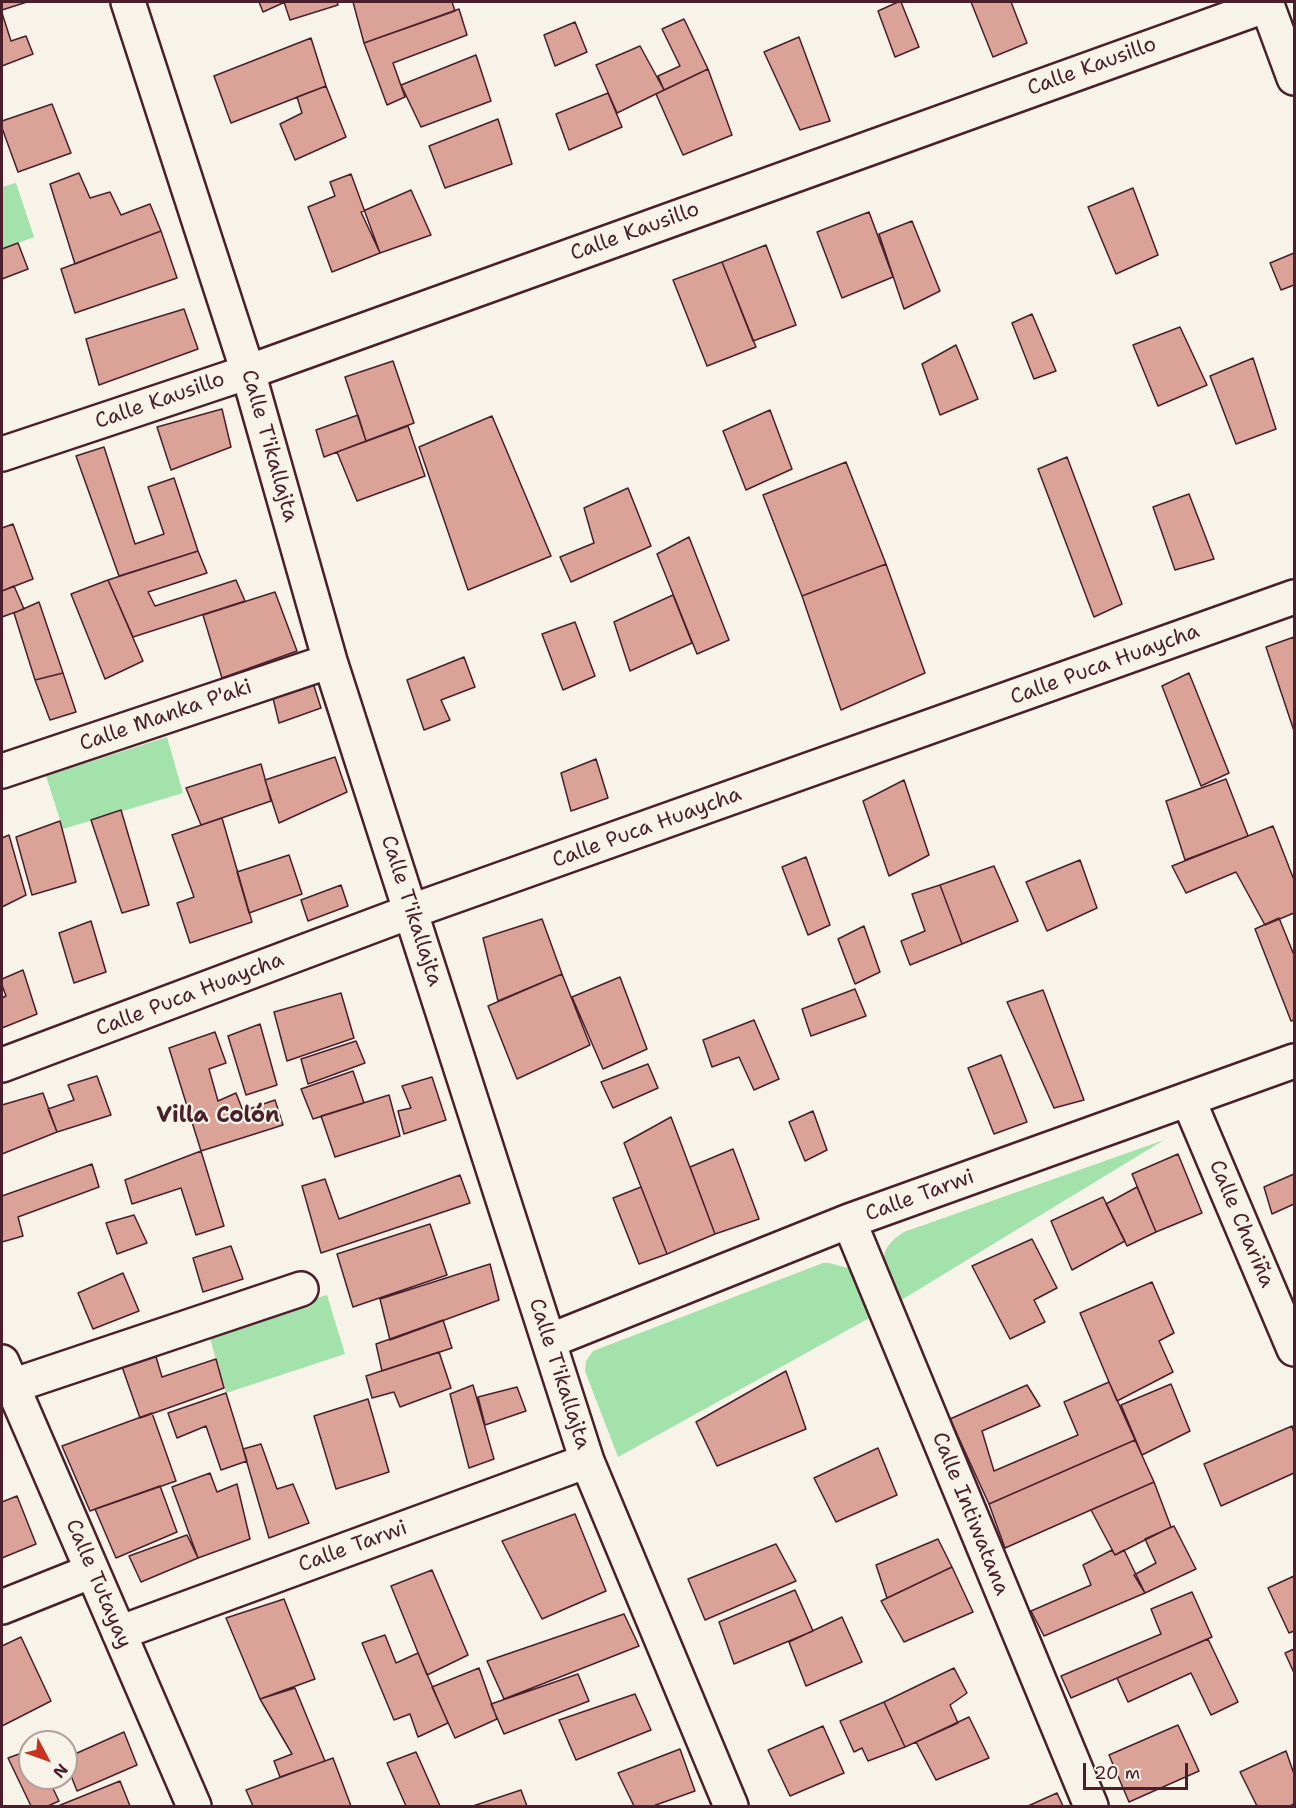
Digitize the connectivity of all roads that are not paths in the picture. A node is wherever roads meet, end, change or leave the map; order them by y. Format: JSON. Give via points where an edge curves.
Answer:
{"nodes":[{"id":1,"x":128,"y":2,"type":"edge"},
{"id":2,"x":1266,"y":3,"type":"edge"},
{"id":3,"x":1294,"y":78,"type":"edge"},
{"id":4,"x":248,"y":372,"type":"junction"},
{"id":5,"x":2,"y":454,"type":"edge"},
{"id":6,"x":1294,"y":597,"type":"edge"},
{"id":7,"x":330,"y":661,"type":"junction"},
{"id":8,"x":2,"y":771,"type":"edge"},
{"id":9,"x":412,"y":912,"type":"junction"},
{"id":10,"x":1294,"y":1061,"type":"edge"},
{"id":11,"x":2,"y":1065,"type":"edge"},
{"id":12,"x":1188,"y":1099,"type":"junction"},
{"id":13,"x":849,"y":1221,"type":"junction"},
{"id":14,"x":301,"y":1289,"type":"dead end"},
{"id":15,"x":549,"y":1341,"type":"junction"},
{"id":16,"x":1294,"y":1349,"type":"edge"},
{"id":17,"x":7,"y":1374,"type":"edge"},
{"id":18,"x":587,"y":1461,"type":"junction"},
{"id":19,"x":92,"y":1571,"type":"junction"},
{"id":20,"x":2,"y":1607,"type":"edge"},
{"id":21,"x":119,"y":1633,"type":"junction"},
{"id":22,"x":194,"y":1806,"type":"edge"},
{"id":23,"x":731,"y":1806,"type":"edge"},
{"id":24,"x":1091,"y":1806,"type":"edge"}],
"edges":[{"from":1,"to":4,"type":"street","name":"Calle T'ikallajta"},
{"from":2,"to":3,"type":"street"},
{"from":2,"to":4,"type":"street","name":"Calle Kausillo"},
{"from":4,"to":5,"type":"street","name":"Calle Kausillo"},
{"from":4,"to":7,"type":"street","name":"Calle T'ikallajta"},
{"from":6,"to":9,"type":"street","name":"Calle Puca Huaycha"},
{"from":7,"to":8,"type":"street","name":"Calle Manka P'aki"},
{"from":7,"to":9,"type":"street","name":"Calle T'ikallajta"},
{"from":9,"to":11,"type":"street","name":"Calle Puca Huaycha"},
{"from":9,"to":15,"type":"street","name":"Calle T'ikallajta"},
{"from":10,"to":12,"type":"street","name":"Calle Tarwi"},
{"from":12,"to":13,"type":"street","name":"Calle Tarwi"},
{"from":12,"to":16,"type":"street","name":"Calle Chariña"},
{"from":13,"to":15,"type":"street","name":"Calle Tarwi"},
{"from":13,"to":24,"type":"street","name":"Calle Intiwatana"},
{"from":14,"to":17,"type":"street"},
{"from":15,"to":18,"type":"street","name":"Calle T'ikallajta"},
{"from":17,"to":19,"type":"street","name":"Calle Tutayay"},
{"from":18,"to":21,"type":"street","name":"Calle Tarwi"},
{"from":18,"to":23,"type":"street","name":"Calle T'ikallajta"},
{"from":19,"to":20,"type":"street"},
{"from":19,"to":21,"type":"street","name":"Calle Tutayay"},
{"from":21,"to":22,"type":"street","name":"Calle Tutayay"}]}
